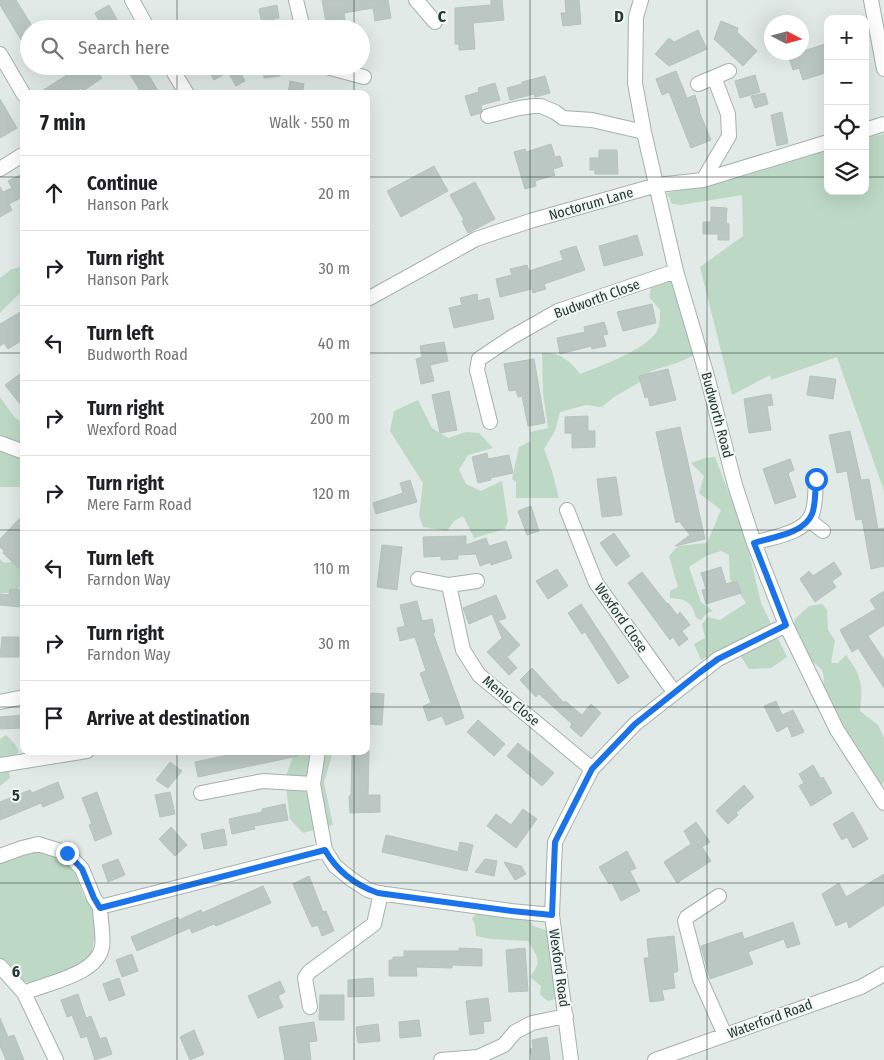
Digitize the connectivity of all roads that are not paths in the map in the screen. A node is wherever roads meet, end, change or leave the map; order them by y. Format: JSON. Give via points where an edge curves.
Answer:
{"nodes":[{"id":1,"x":132,"y":0,"type":"edge"},
{"id":2,"x":296,"y":0,"type":"edge"},
{"id":3,"x":416,"y":0,"type":"edge"},
{"id":4,"x":641,"y":0,"type":"edge"},
{"id":5,"x":870,"y":0,"type":"edge"},
{"id":6,"x":143,"y":20,"type":"edge"},
{"id":7,"x":301,"y":20,"type":"edge"},
{"id":8,"x":434,"y":22,"type":"dead end"},
{"id":9,"x":0,"y":54,"type":"edge"},
{"id":10,"x":884,"y":69,"type":"edge"},
{"id":11,"x":729,"y":70,"type":"dead end"},
{"id":12,"x":175,"y":75,"type":"edge"},
{"id":13,"x":357,"y":75,"type":"edge"},
{"id":14,"x":364,"y":77,"type":"dead end"},
{"id":15,"x":714,"y":77,"type":"junction"},
{"id":16,"x":698,"y":84,"type":"dead end"},
{"id":17,"x":21,"y":90,"type":"edge"},
{"id":18,"x":185,"y":90,"type":"edge"},
{"id":19,"x":488,"y":116,"type":"dead end"},
{"id":20,"x":884,"y":124,"type":"edge"},
{"id":21,"x":869,"y":129,"type":"edge"},
{"id":22,"x":644,"y":132,"type":"junction"},
{"id":23,"x":824,"y":143,"type":"edge"},
{"id":24,"x":20,"y":156,"type":"edge"},
{"id":25,"x":0,"y":169,"type":"edge"},
{"id":26,"x":703,"y":180,"type":"junction"},
{"id":27,"x":657,"y":185,"type":"junction"},
{"id":28,"x":676,"y":271,"type":"junction"},
{"id":29,"x":370,"y":298,"type":"edge"},
{"id":30,"x":490,"y":422,"type":"dead end"},
{"id":31,"x":0,"y":443,"type":"edge"},
{"id":32,"x":20,"y":450,"type":"edge"},
{"id":33,"x":816,"y":479,"type":"dead end"},
{"id":34,"x":567,"y":510,"type":"dead end"},
{"id":35,"x":809,"y":520,"type":"junction"},
{"id":36,"x":822,"y":531,"type":"dead end"},
{"id":37,"x":754,"y":543,"type":"junction"},
{"id":38,"x":418,"y":579,"type":"dead end"},
{"id":39,"x":477,"y":580,"type":"dead end"},
{"id":40,"x":449,"y":585,"type":"junction"},
{"id":41,"x":786,"y":625,"type":"junction"},
{"id":42,"x":674,"y":692,"type":"junction"},
{"id":43,"x":20,"y":698,"type":"edge"},
{"id":44,"x":0,"y":702,"type":"edge"},
{"id":45,"x":63,"y":755,"type":"edge"},
{"id":46,"x":317,"y":755,"type":"edge"},
{"id":47,"x":0,"y":765,"type":"edge"},
{"id":48,"x":592,"y":769,"type":"junction"},
{"id":49,"x":313,"y":784,"type":"junction"},
{"id":50,"x":201,"y":793,"type":"dead end"},
{"id":51,"x":884,"y":803,"type":"edge"},
{"id":52,"x":325,"y":850,"type":"junction"},
{"id":53,"x":0,"y":856,"type":"edge"},
{"id":54,"x":381,"y":893,"type":"junction"},
{"id":55,"x":719,"y":896,"type":"dead end"},
{"id":56,"x":100,"y":908,"type":"junction"},
{"id":57,"x":552,"y":915,"type":"junction"},
{"id":58,"x":0,"y":966,"type":"edge"},
{"id":59,"x":884,"y":974,"type":"edge"},
{"id":60,"x":24,"y":993,"type":"junction"},
{"id":61,"x":310,"y":1007,"type":"dead end"},
{"id":62,"x":566,"y":1016,"type":"junction"},
{"id":63,"x":725,"y":1035,"type":"junction"},
{"id":64,"x":56,"y":1060,"type":"edge"},
{"id":65,"x":440,"y":1060,"type":"edge"},
{"id":66,"x":571,"y":1060,"type":"edge"},
{"id":67,"x":655,"y":1060,"type":"edge"}],
"edges":[{"from":1,"to":6,"type":"street"},
{"from":2,"to":7,"type":"street"},
{"from":3,"to":8,"type":"street"},
{"from":4,"to":22,"type":"street","name":"Budworth Road","via":[[636,17],[635,83]]},
{"from":5,"to":10,"type":"street"},
{"from":9,"to":17,"type":"street"},
{"from":11,"to":15,"type":"street"},
{"from":12,"to":18,"type":"street"},
{"from":13,"to":14,"type":"street"},
{"from":15,"to":16,"type":"street"},
{"from":15,"to":26,"type":"street","via":[[728,114],[729,136]]},
{"from":19,"to":22,"type":"street","via":[[534,106],[548,108],[563,118],[592,120]]},
{"from":20,"to":21,"type":"street"},
{"from":22,"to":27,"type":"street","name":"Budworth Road"},
{"from":23,"to":26,"type":"street","name":"Noctorum Lane"},
{"from":24,"to":25,"type":"street"},
{"from":26,"to":27,"type":"street","name":"Noctorum Lane"},
{"from":27,"to":28,"type":"street","name":"Budworth Road"},
{"from":27,"to":29,"type":"street","name":"Noctorum Lane","via":[[476,239]]},
{"from":28,"to":30,"type":"street","name":"Budworth Close","via":[[558,311],[478,359],[477,370]]},
{"from":28,"to":37,"type":"street","name":"Budworth Road"},
{"from":31,"to":32,"type":"street"},
{"from":33,"to":35,"type":"street","via":[[813,512]]},
{"from":34,"to":42,"type":"street","name":"Wexford Close","via":[[596,583]]},
{"from":35,"to":36,"type":"street"},
{"from":35,"to":37,"type":"street","via":[[793,531]]},
{"from":37,"to":41,"type":"street","name":"Budworth Road"},
{"from":38,"to":40,"type":"street"},
{"from":39,"to":40,"type":"street"},
{"from":40,"to":48,"type":"street","name":"Menlo Close","via":[[463,650],[478,675]]},
{"from":41,"to":42,"type":"street","name":"Wexford Road","via":[[718,659]]},
{"from":41,"to":51,"type":"street","name":"Budworth Road","via":[[837,730]]},
{"from":42,"to":48,"type":"street","name":"Wexford Road","via":[[635,724]]},
{"from":43,"to":44,"type":"street"},
{"from":45,"to":47,"type":"street"},
{"from":46,"to":49,"type":"street"},
{"from":48,"to":57,"type":"street","name":"Wexford Road","via":[[555,842]]},
{"from":49,"to":50,"type":"street","via":[[263,781]]},
{"from":49,"to":52,"type":"street"},
{"from":52,"to":54,"type":"street","via":[[334,866],[351,880]]},
{"from":52,"to":56,"type":"street"},
{"from":53,"to":56,"type":"street","via":[[38,844],[67,853],[82,869]]},
{"from":54,"to":57,"type":"street"},
{"from":54,"to":61,"type":"street","via":[[374,924],[309,972],[306,978]]},
{"from":55,"to":63,"type":"street","via":[[685,921],[700,979]]},
{"from":56,"to":60,"type":"street","via":[[102,946],[91,965]]},
{"from":57,"to":62,"type":"street","name":"Wexford Road"},
{"from":58,"to":60,"type":"street"},
{"from":59,"to":63,"type":"street","name":"Waterford Road","via":[[861,987]]},
{"from":60,"to":64,"type":"street"},
{"from":62,"to":65,"type":"street","via":[[532,1023],[515,1032],[504,1045],[478,1057]]},
{"from":62,"to":66,"type":"street","name":"Wexford Road"},
{"from":63,"to":67,"type":"street","name":"Waterford Road"}]}
